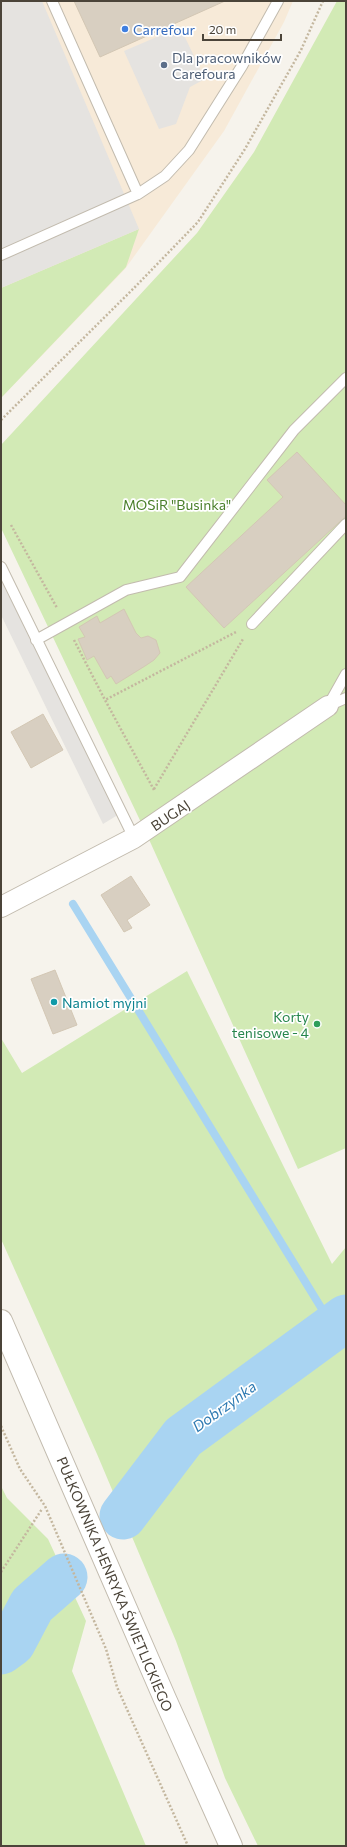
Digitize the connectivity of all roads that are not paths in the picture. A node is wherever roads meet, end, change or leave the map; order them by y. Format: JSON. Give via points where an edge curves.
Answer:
{"nodes":[{"id":1,"x":52,"y":1,"type":"edge"},
{"id":2,"x":278,"y":1,"type":"edge"},
{"id":3,"x":138,"y":194,"type":"junction"},
{"id":4,"x":1,"y":255,"type":"edge"},
{"id":5,"x":346,"y":378,"type":"edge"},
{"id":6,"x":346,"y":524,"type":"edge"},
{"id":7,"x":1,"y":567,"type":"edge"},
{"id":8,"x":252,"y":624,"type":"road end"},
{"id":9,"x":36,"y":640,"type":"junction"},
{"id":10,"x":346,"y":674,"type":"edge"},
{"id":11,"x":337,"y":702,"type":"edge"},
{"id":12,"x":134,"y":838,"type":"junction"},
{"id":13,"x":1,"y":907,"type":"edge"},
{"id":14,"x":1,"y":1321,"type":"edge"},
{"id":15,"x":231,"y":1846,"type":"edge"}],
"edges":[{"from":1,"to":3,"type":"lane"},
{"from":2,"to":3,"type":"lane","via":[[242,66],[189,150],[165,176]]},
{"from":3,"to":4,"type":"lane"},
{"from":5,"to":9,"type":"lane","via":[[294,430],[180,577],[126,590]]},
{"from":6,"to":8,"type":"lane"},
{"from":7,"to":9,"type":"lane"},
{"from":9,"to":12,"type":"lane"},
{"from":10,"to":11,"type":"lane"},
{"from":11,"to":12,"type":"street","name":"BUGAJ"},
{"from":12,"to":13,"type":"street","name":"BUGAJ"},
{"from":14,"to":15,"type":"street","name":"PUŁKOWNIKA HENRYKA ŚWIETLICKIEGO"}]}
